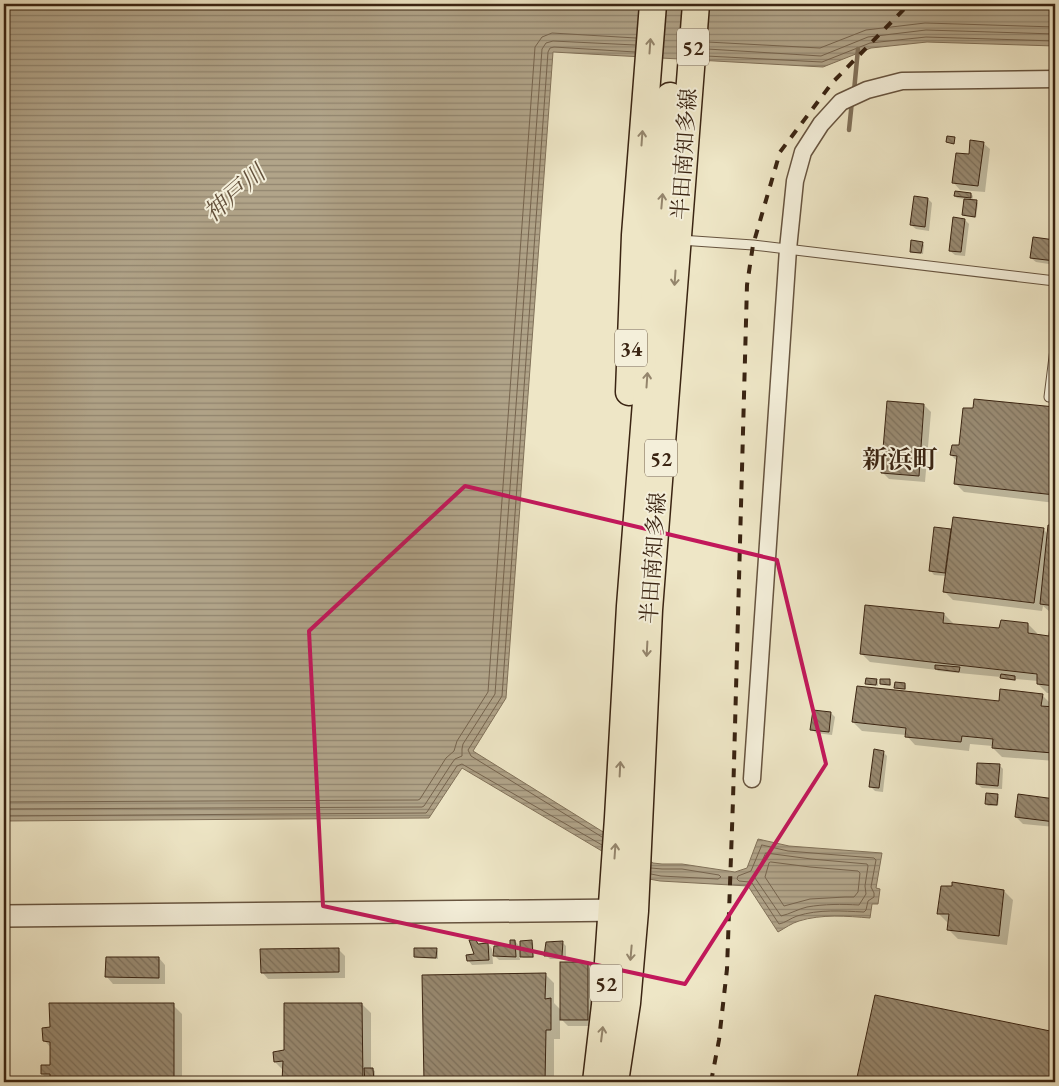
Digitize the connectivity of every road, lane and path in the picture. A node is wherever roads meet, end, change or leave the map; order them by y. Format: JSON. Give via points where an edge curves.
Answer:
{"nodes":[{"id":1,"x":653,"y":4,"type":"edge"},
{"id":2,"x":678,"y":4,"type":"edge"},
{"id":3,"x":696,"y":4,"type":"edge"},
{"id":4,"x":1055,"y":79,"type":"edge"},
{"id":5,"x":669,"y":89,"type":"junction"},
{"id":6,"x":668,"y":239,"type":"junction"},
{"id":7,"x":788,"y":249,"type":"junction"},
{"id":8,"x":1055,"y":281,"type":"edge"},
{"id":9,"x":1055,"y":349,"type":"edge"},
{"id":10,"x":1049,"y":398,"type":"dead end"},
{"id":11,"x":630,"y":606,"type":"junction"},
{"id":12,"x":752,"y":779,"type":"dead end"},
{"id":13,"x":628,"y":822,"type":"junction"},
{"id":14,"x":624,"y":898,"type":"junction"},
{"id":15,"x":4,"y":916,"type":"edge"},
{"id":16,"x":596,"y":1082,"type":"edge"},
{"id":17,"x":616,"y":1082,"type":"edge"}],
"edges":[{"from":5,"to":1,"type":"main road","number":"34","one_way":true},
{"from":2,"to":5,"type":"main road","name":"半田南知多線","number":"52"},
{"from":3,"to":5,"type":"main road","name":"半田南知多線","number":"52"},
{"from":4,"to":7,"type":"street","via":[[902,81],[868,90],[841,102],[821,124],[804,152],[795,181]]},
{"from":5,"to":6,"type":"main road","name":"半田南知多線","number":"52"},
{"from":11,"to":5,"type":"main road","number":"34","one_way":true,"via":[[624,528],[635,235]]},
{"from":6,"to":7,"type":"lane"},
{"from":11,"to":6,"type":"main road","name":"半田南知多線","number":"52","one_way":true},
{"from":6,"to":13,"type":"main road","name":"半田南知多線","number":"52","one_way":true,"via":[[649,610]]},
{"from":7,"to":8,"type":"lane"},
{"from":7,"to":12,"type":"street"},
{"from":9,"to":10,"type":"lane"},
{"from":13,"to":11,"type":"main road","name":"半田南知多線","number":"52","one_way":true},
{"from":13,"to":14,"type":"main road","name":"半田南知多線","number":"52"},
{"from":14,"to":15,"type":"street"},
{"from":16,"to":14,"type":"main road","name":"半田南知多線","number":"52","one_way":true,"via":[[605,1005]]},
{"from":14,"to":17,"type":"main road","name":"半田南知多線","number":"52","one_way":true,"via":[[627,1003]]}]}
